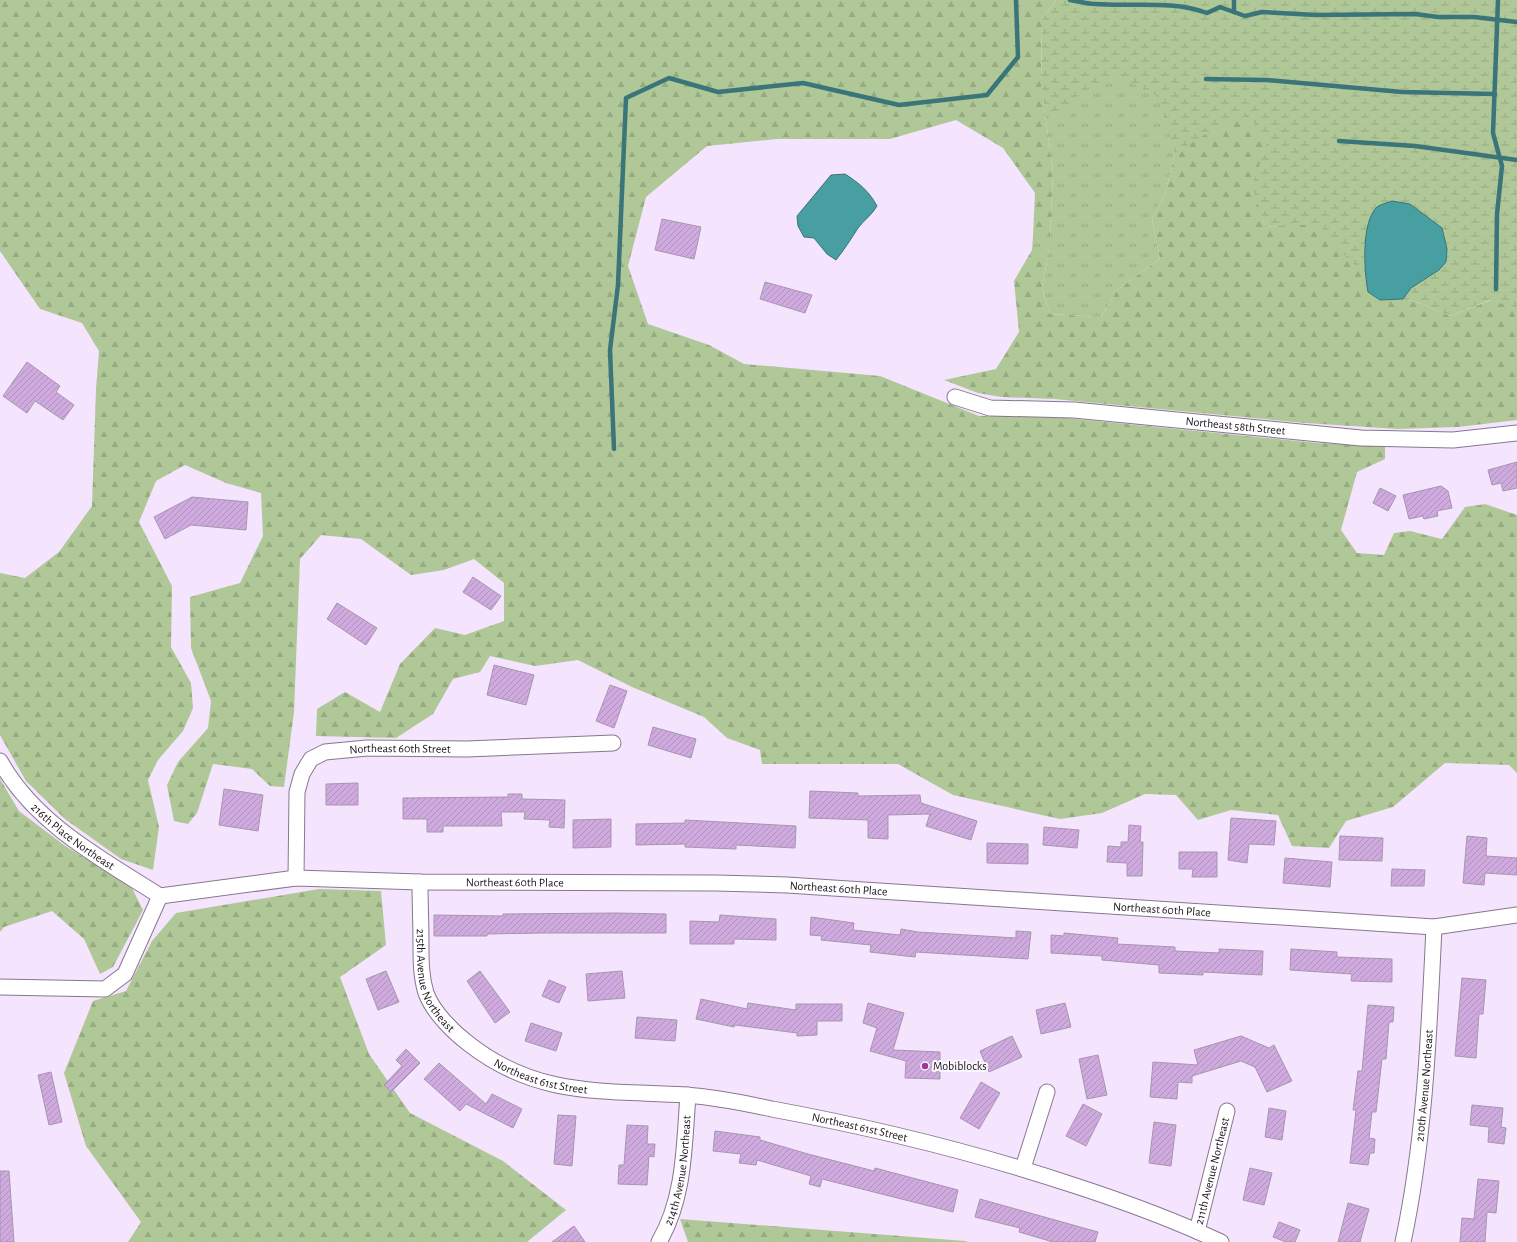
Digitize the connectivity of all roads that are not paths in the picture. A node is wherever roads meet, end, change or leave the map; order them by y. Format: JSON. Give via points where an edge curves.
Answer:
{"nodes":[{"id":1,"x":955,"y":397,"type":"dead end"},
{"id":2,"x":1517,"y":433,"type":"edge"},
{"id":3,"x":613,"y":743,"type":"dead end"},
{"id":4,"x":0,"y":761,"type":"edge"},
{"id":5,"x":296,"y":878,"type":"junction"},
{"id":6,"x":420,"y":882,"type":"junction"},
{"id":7,"x":160,"y":896,"type":"junction"},
{"id":8,"x":1517,"y":915,"type":"edge"},
{"id":9,"x":1434,"y":927,"type":"junction"},
{"id":10,"x":0,"y":987,"type":"edge"},
{"id":11,"x":489,"y":1059,"type":"joint"},
{"id":12,"x":1047,"y":1092,"type":"dead end"},
{"id":13,"x":688,"y":1095,"type":"junction"},
{"id":14,"x":1227,"y":1111,"type":"dead end"},
{"id":15,"x":1023,"y":1168,"type":"junction"},
{"id":16,"x":1197,"y":1231,"type":"junction"},
{"id":17,"x":659,"y":1242,"type":"edge"},
{"id":18,"x":1221,"y":1242,"type":"edge"},
{"id":19,"x":1403,"y":1242,"type":"edge"}],
"edges":[{"from":1,"to":2,"type":"street","name":"Northeast 58th Street","via":[[990,408],[1074,410],[1361,438],[1453,440]]},
{"from":3,"to":5,"type":"street","name":"Northeast 60th Street","via":[[467,749],[367,748],[325,752],[311,759],[302,774],[297,792]]},
{"from":4,"to":7,"type":"street","name":"216th Place Northeast","via":[[6,772],[39,811],[76,844]]},
{"from":5,"to":6,"type":"street","name":"Northeast 60th Place"},
{"from":5,"to":7,"type":"street","name":"Northeast 60th Place"},
{"from":6,"to":9,"type":"street","name":"Northeast 60th Place","via":[[787,885]]},
{"from":6,"to":11,"type":"street","name":"215th Avenue Northeast","via":[[422,978],[426,994],[445,1021],[467,1043]]},
{"from":7,"to":10,"type":"street","via":[[125,974],[105,989]]},
{"from":8,"to":9,"type":"street","name":"Northeast 60th Place"},
{"from":9,"to":19,"type":"street","name":"210th Avenue Northeast","via":[[1423,1106],[1412,1200]]},
{"from":11,"to":13,"type":"street","name":"Northeast 61st Street","via":[[522,1075],[586,1091]]},
{"from":12,"to":15,"type":"street"},
{"from":13,"to":15,"type":"street","name":"Northeast 61st Street","via":[[770,1108],[862,1127],[966,1151]]},
{"from":13,"to":17,"type":"street","name":"214th Avenue Northeast","via":[[677,1202]]},
{"from":14,"to":16,"type":"street","name":"211th Avenue Northeast"},
{"from":15,"to":16,"type":"street","name":"Northeast 61st Street","via":[[1118,1200]]},
{"from":16,"to":18,"type":"street","name":"Northeast 61st Street"}]}
